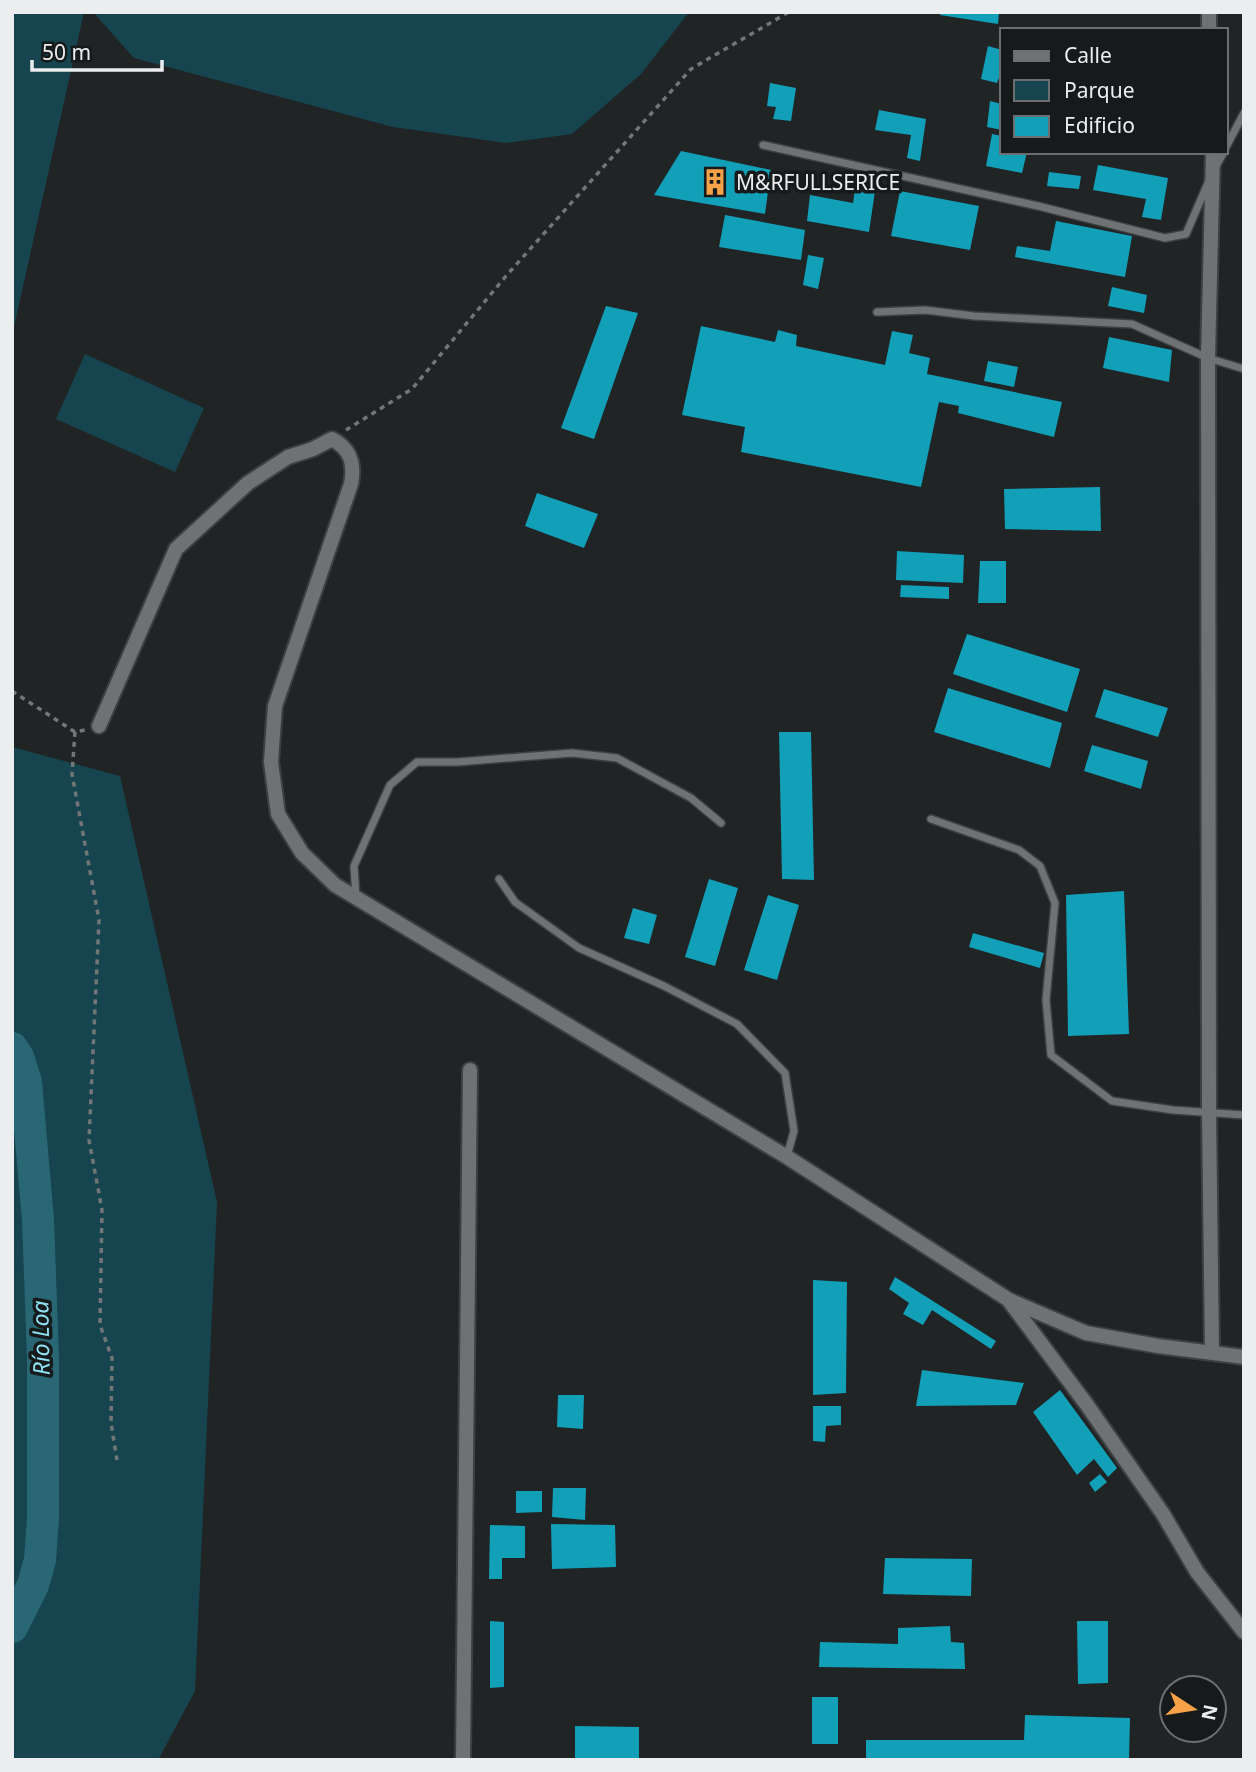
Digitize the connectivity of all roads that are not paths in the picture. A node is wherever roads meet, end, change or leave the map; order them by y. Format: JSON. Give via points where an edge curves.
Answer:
{"nodes":[{"id":1,"x":1244,"y":113,"type":"edge"},
{"id":2,"x":1228,"y":143,"type":"edge"},
{"id":3,"x":763,"y":145,"type":"dead end"},
{"id":4,"x":1213,"y":154,"type":"edge"},
{"id":5,"x":1223,"y":154,"type":"edge"},
{"id":6,"x":1213,"y":172,"type":"junction"},
{"id":7,"x":877,"y":312,"type":"dead end"},
{"id":8,"x":1208,"y":358,"type":"junction"},
{"id":9,"x":1244,"y":369,"type":"edge"},
{"id":10,"x":99,"y":726,"type":"road end"},
{"id":11,"x":931,"y":819,"type":"dead end"},
{"id":12,"x":721,"y":823,"type":"dead end"},
{"id":13,"x":499,"y":879,"type":"dead end"},
{"id":14,"x":356,"y":898,"type":"junction"},
{"id":15,"x":470,"y":1070,"type":"dead end"},
{"id":16,"x":1209,"y":1112,"type":"junction"},
{"id":17,"x":1244,"y":1115,"type":"edge"},
{"id":18,"x":786,"y":1157,"type":"junction"},
{"id":19,"x":1009,"y":1300,"type":"junction"},
{"id":20,"x":1212,"y":1353,"type":"junction"},
{"id":21,"x":1244,"y":1357,"type":"edge"},
{"id":22,"x":1244,"y":1632,"type":"edge"},
{"id":23,"x":463,"y":1760,"type":"edge"}],
"edges":[{"from":1,"to":2,"type":"lane"},
{"from":3,"to":6,"type":"lane","via":[[1165,238],[1186,234]]},
{"from":4,"to":6,"type":"street"},
{"from":5,"to":6,"type":"lane"},
{"from":6,"to":8,"type":"street"},
{"from":7,"to":8,"type":"lane","via":[[925,310],[1132,324]]},
{"from":8,"to":9,"type":"lane"},
{"from":8,"to":16,"type":"street"},
{"from":10,"to":14,"type":"street","via":[[176,549],[248,483],[288,457],[332,439],[343,445],[354,468],[351,484],[275,706],[271,762],[278,814],[302,853]]},
{"from":11,"to":16,"type":"lane","via":[[1018,850],[1040,866],[1055,903],[1046,1000],[1051,1055],[1112,1101]]},
{"from":12,"to":14,"type":"lane","via":[[691,798],[617,758],[572,753],[417,762],[390,785],[354,866]]},
{"from":13,"to":18,"type":"lane","via":[[515,902],[579,948],[737,1024],[785,1073],[794,1131]]},
{"from":14,"to":18,"type":"street"},
{"from":15,"to":23,"type":"street"},
{"from":16,"to":17,"type":"lane"},
{"from":16,"to":20,"type":"street"},
{"from":18,"to":19,"type":"street"},
{"from":19,"to":20,"type":"street","via":[[1086,1333]]},
{"from":19,"to":22,"type":"street","via":[[1155,1503],[1197,1572]]},
{"from":20,"to":21,"type":"street"}]}
